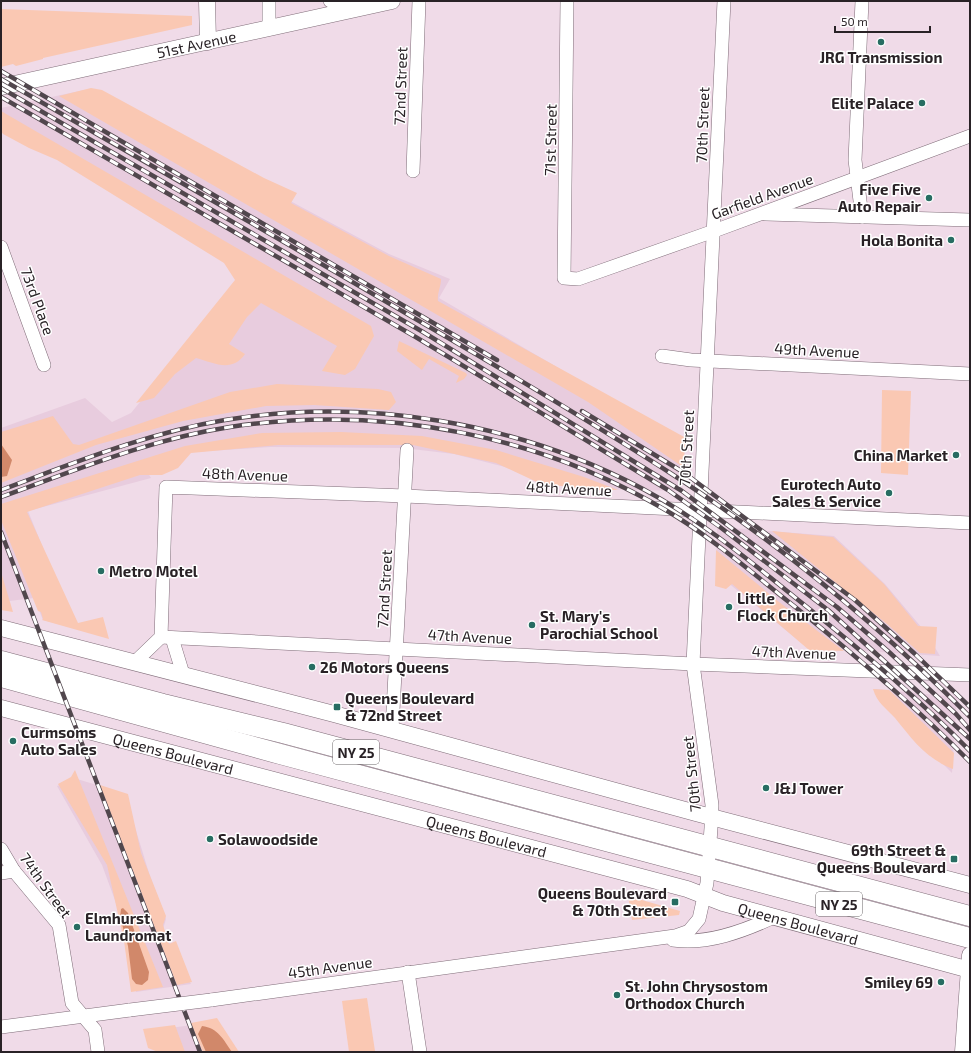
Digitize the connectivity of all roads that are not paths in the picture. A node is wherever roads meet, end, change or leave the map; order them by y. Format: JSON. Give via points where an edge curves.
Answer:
{"nodes":[{"id":1,"x":207,"y":1,"type":"edge"},
{"id":2,"x":269,"y":1,"type":"edge"},
{"id":3,"x":330,"y":1,"type":"edge"},
{"id":4,"x":419,"y":1,"type":"edge"},
{"id":5,"x":567,"y":1,"type":"edge"},
{"id":6,"x":724,"y":1,"type":"edge"},
{"id":7,"x":862,"y":1,"type":"edge"},
{"id":8,"x":387,"y":2,"type":"edge"},
{"id":9,"x":269,"y":29,"type":"junction"},
{"id":10,"x":208,"y":42,"type":"junction"},
{"id":11,"x":1,"y":87,"type":"edge"},
{"id":12,"x":970,"y":136,"type":"edge"},
{"id":13,"x":413,"y":171,"type":"dead end"},
{"id":14,"x":857,"y":178,"type":"junction"},
{"id":15,"x":759,"y":214,"type":"junction"},
{"id":16,"x":862,"y":217,"type":"junction"},
{"id":17,"x":970,"y":220,"type":"edge"},
{"id":18,"x":714,"y":231,"type":"junction"},
{"id":19,"x":1,"y":248,"type":"edge"},
{"id":20,"x":564,"y":278,"type":"joint"},
{"id":21,"x":662,"y":356,"type":"dead end"},
{"id":22,"x":707,"y":361,"type":"junction"},
{"id":23,"x":44,"y":365,"type":"dead end"},
{"id":24,"x":970,"y":374,"type":"edge"},
{"id":25,"x":407,"y":450,"type":"dead end"},
{"id":26,"x":406,"y":496,"type":"junction"},
{"id":27,"x":699,"y":511,"type":"junction"},
{"id":28,"x":970,"y":524,"type":"edge"},
{"id":29,"x":1,"y":628,"type":"edge"},
{"id":30,"x":166,"y":637,"type":"junction"},
{"id":31,"x":397,"y":648,"type":"junction"},
{"id":32,"x":1,"y":661,"type":"edge"},
{"id":33,"x":135,"y":662,"type":"junction"},
{"id":34,"x":693,"y":664,"type":"junction"},
{"id":35,"x":183,"y":674,"type":"junction"},
{"id":36,"x":970,"y":675,"type":"edge"},
{"id":37,"x":1,"y":677,"type":"edge"},
{"id":38,"x":1,"y":708,"type":"edge"},
{"id":39,"x":392,"y":729,"type":"junction"},
{"id":40,"x":712,"y":816,"type":"junction"},
{"id":41,"x":710,"y":846,"type":"junction"},
{"id":42,"x":1,"y":849,"type":"edge"},
{"id":43,"x":708,"y":869,"type":"junction"},
{"id":44,"x":7,"y":872,"type":"edge"},
{"id":45,"x":970,"y":885,"type":"edge"},
{"id":46,"x":705,"y":896,"type":"junction"},
{"id":47,"x":970,"y":916,"type":"edge"},
{"id":48,"x":774,"y":917,"type":"junction"},
{"id":49,"x":663,"y":938,"type":"junction"},
{"id":50,"x":970,"y":938,"type":"edge"},
{"id":51,"x":970,"y":965,"type":"edge"},
{"id":52,"x":408,"y":972,"type":"junction"},
{"id":53,"x":83,"y":1016,"type":"junction"},
{"id":54,"x":1,"y":1027,"type":"edge"},
{"id":55,"x":98,"y":1052,"type":"edge"},
{"id":56,"x":420,"y":1052,"type":"edge"},
{"id":57,"x":963,"y":1052,"type":"edge"}],
"edges":[{"from":1,"to":10,"type":"street"},
{"from":2,"to":9,"type":"street"},
{"from":3,"to":8,"type":"street"},
{"from":4,"to":13,"type":"street","name":"72nd Street"},
{"from":5,"to":20,"type":"street","name":"71st Street"},
{"from":6,"to":18,"type":"street","name":"70th Street"},
{"from":7,"to":14,"type":"street","via":[[855,160]]},
{"from":8,"to":9,"type":"street","name":"51st Avenue"},
{"from":9,"to":10,"type":"street","name":"51st Avenue"},
{"from":10,"to":11,"type":"street","name":"51st Avenue"},
{"from":12,"to":14,"type":"street","name":"Garfield Avenue"},
{"from":14,"to":15,"type":"street","name":"Garfield Avenue"},
{"from":14,"to":16,"type":"street"},
{"from":15,"to":16,"type":"street"},
{"from":15,"to":18,"type":"street","name":"Garfield Avenue"},
{"from":16,"to":17,"type":"street"},
{"from":18,"to":20,"type":"street","name":"Garfield Avenue","via":[[578,278]]},
{"from":18,"to":22,"type":"street","name":"70th Street"},
{"from":19,"to":23,"type":"street","name":"73rd Place"},
{"from":21,"to":22,"type":"street","name":"49th Avenue"},
{"from":22,"to":24,"type":"street","name":"49th Avenue"},
{"from":22,"to":27,"type":"street","name":"70th Street"},
{"from":25,"to":26,"type":"street","name":"72nd Street"},
{"from":26,"to":27,"type":"street","name":"48th Avenue"},
{"from":26,"to":30,"type":"street","name":"48th Avenue","via":[[166,488]]},
{"from":26,"to":31,"type":"street","name":"72nd Street"},
{"from":27,"to":28,"type":"street","name":"48th Avenue"},
{"from":27,"to":34,"type":"street","name":"70th Street"},
{"from":29,"to":33,"type":"street"},
{"from":30,"to":31,"type":"street","name":"47th Avenue"},
{"from":30,"to":33,"type":"street"},
{"from":30,"to":35,"type":"street"},
{"from":31,"to":34,"type":"street","name":"47th Avenue"},
{"from":31,"to":39,"type":"street","name":"72nd Street"},
{"from":32,"to":41,"type":"main road","number":"NY 25"},
{"from":33,"to":35,"type":"street"},
{"from":34,"to":36,"type":"street","name":"47th Avenue"},
{"from":34,"to":40,"type":"street","name":"70th Street"},
{"from":35,"to":39,"type":"street"},
{"from":37,"to":43,"type":"main road","name":"Queens Boulevard","number":"NY 25"},
{"from":38,"to":46,"type":"street","name":"Queens Boulevard"},
{"from":39,"to":40,"type":"street"},
{"from":40,"to":41,"type":"street","name":"70th Street"},
{"from":40,"to":45,"type":"street"},
{"from":41,"to":43,"type":"street","name":"70th Street"},
{"from":41,"to":47,"type":"main road","number":"NY 25"},
{"from":42,"to":44,"type":"street","name":"74th Street"},
{"from":43,"to":46,"type":"street","name":"70th Street"},
{"from":43,"to":50,"type":"main road","name":"Queens Boulevard","number":"NY 25"},
{"from":44,"to":53,"type":"street","name":"74th Street","via":[[59,925],[72,1003]]},
{"from":46,"to":48,"type":"street","name":"Queens Boulevard"},
{"from":46,"to":49,"type":"street","name":"45th Avenue","via":[[695,927],[682,934]]},
{"from":48,"to":49,"type":"street","name":"45th Avenue","via":[[754,927],[705,940],[685,942]]},
{"from":48,"to":51,"type":"street","name":"Queens Boulevard"},
{"from":49,"to":52,"type":"street","name":"45th Avenue"},
{"from":51,"to":57,"type":"street"},
{"from":52,"to":53,"type":"street","name":"45th Avenue","bridge":true},
{"from":52,"to":56,"type":"street"},
{"from":53,"to":54,"type":"street","name":"45th Avenue"},
{"from":53,"to":55,"type":"street","name":"74th Street","via":[[95,1030]]}]}
